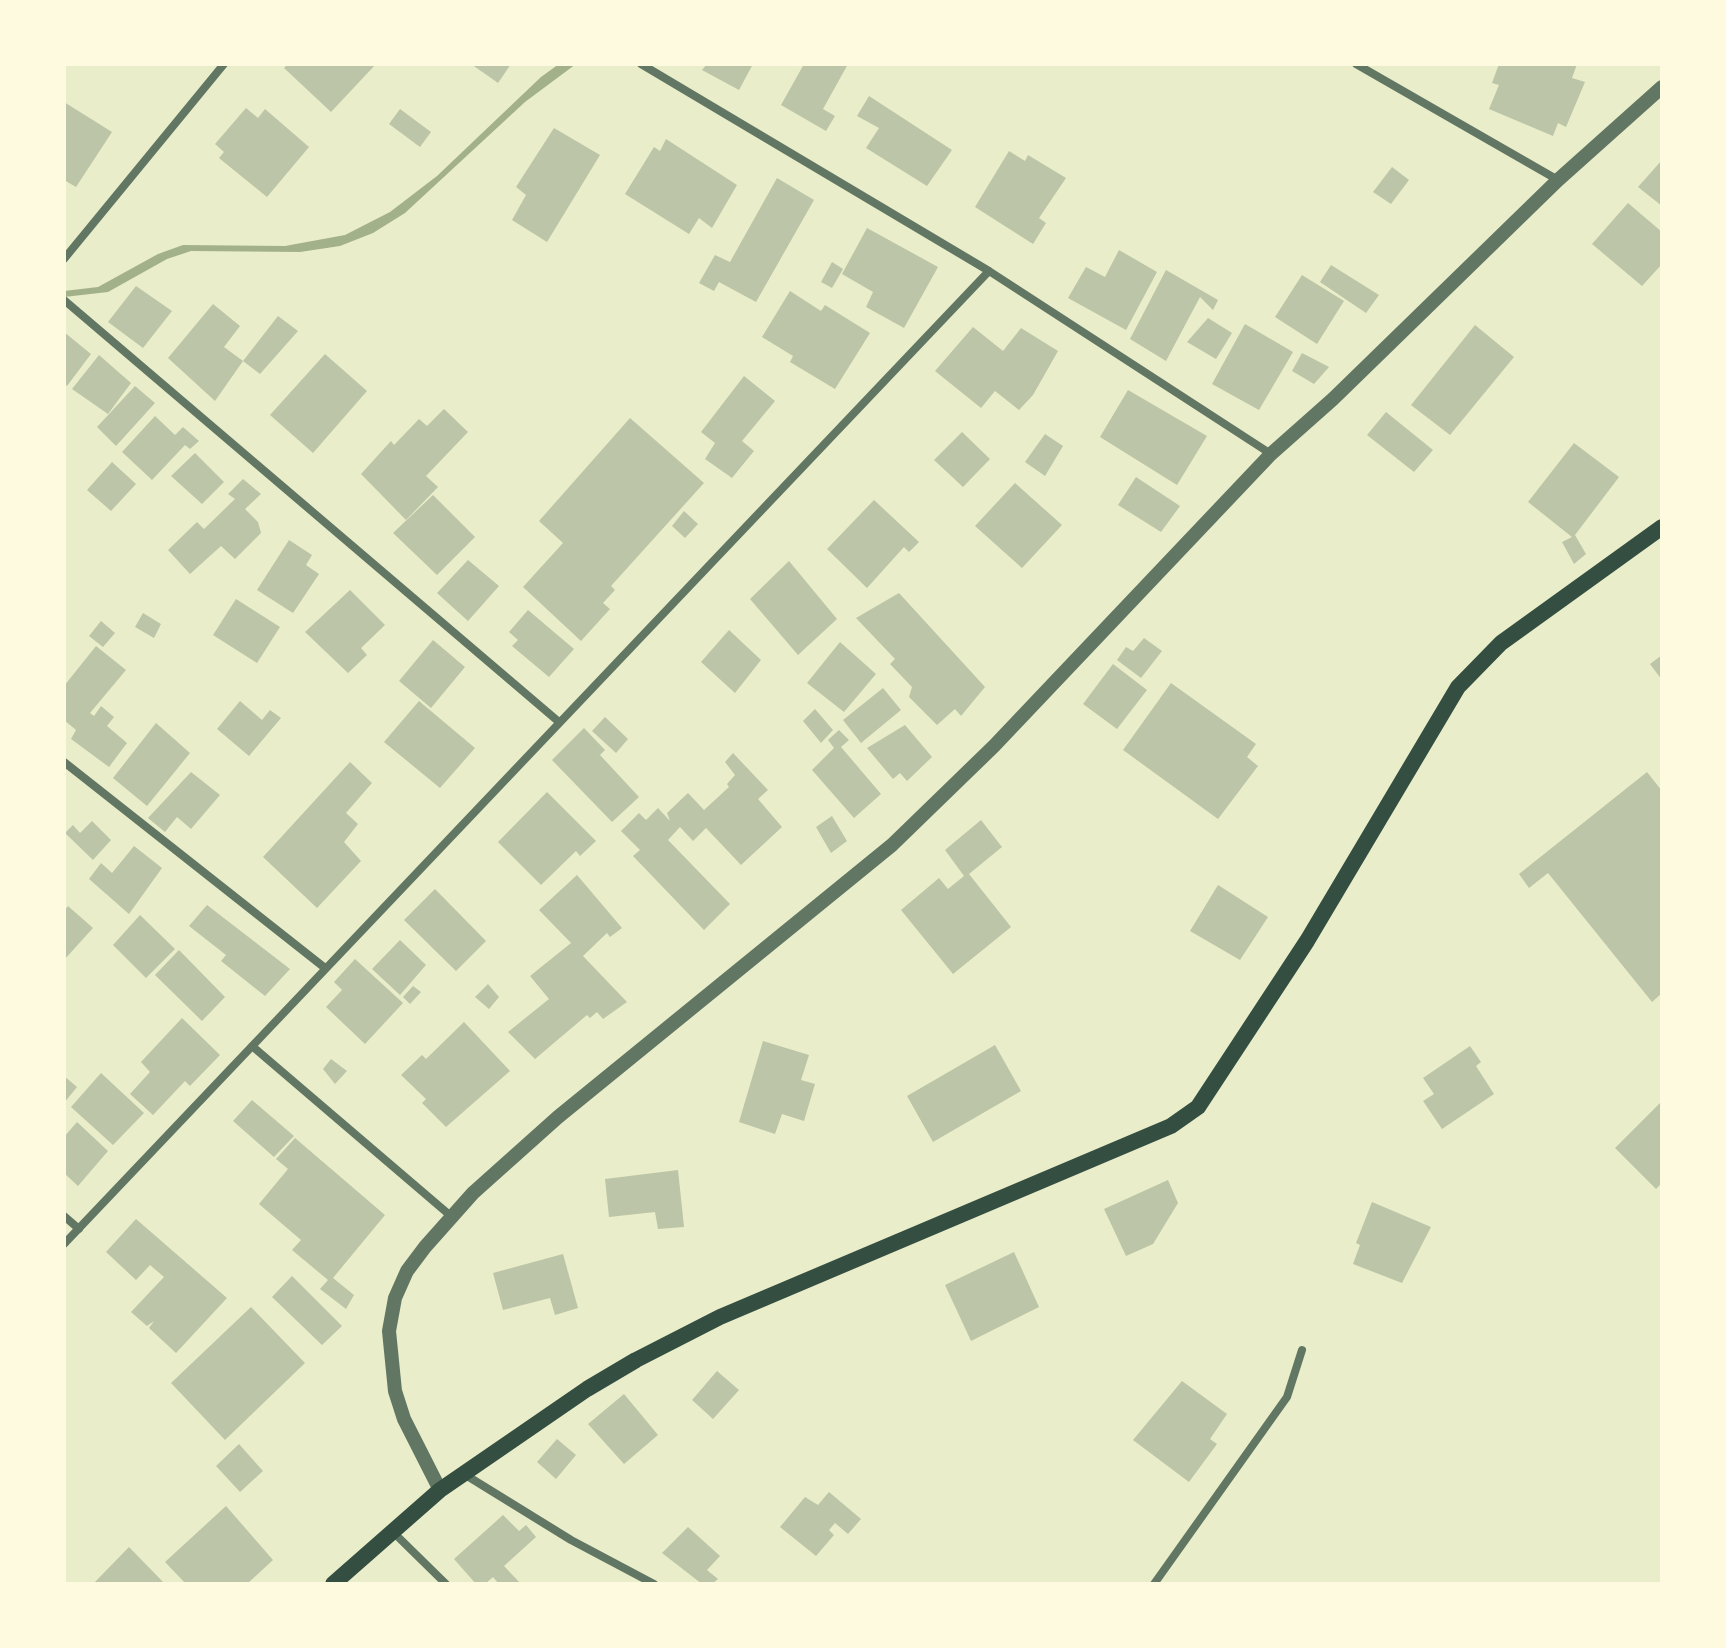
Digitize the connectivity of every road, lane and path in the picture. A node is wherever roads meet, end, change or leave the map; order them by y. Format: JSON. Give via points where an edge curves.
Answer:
{"nodes":[{"id":1,"x":224,"y":64,"type":"edge"},
{"id":2,"x":641,"y":64,"type":"edge"},
{"id":3,"x":1356,"y":64,"type":"edge"},
{"id":4,"x":1662,"y":87,"type":"edge"},
{"id":5,"x":1558,"y":180,"type":"junction"},
{"id":6,"x":64,"y":259,"type":"edge"},
{"id":7,"x":989,"y":271,"type":"junction"},
{"id":8,"x":64,"y":300,"type":"edge"},
{"id":9,"x":1271,"y":454,"type":"junction"},
{"id":10,"x":1662,"y":527,"type":"edge"},
{"id":11,"x":559,"y":722,"type":"junction"},
{"id":12,"x":64,"y":762,"type":"edge"},
{"id":13,"x":325,"y":968,"type":"junction"},
{"id":14,"x":252,"y":1046,"type":"junction"},
{"id":15,"x":64,"y":1216,"type":"edge"},
{"id":16,"x":452,"y":1218,"type":"junction"},
{"id":17,"x":79,"y":1229,"type":"junction"},
{"id":18,"x":64,"y":1244,"type":"edge"},
{"id":19,"x":1302,"y":1350,"type":"dead end"},
{"id":20,"x":463,"y":1473,"type":"junction"},
{"id":21,"x":440,"y":1490,"type":"junction"},
{"id":22,"x":392,"y":1530,"type":"junction"},
{"id":23,"x":333,"y":1584,"type":"edge"},
{"id":24,"x":446,"y":1584,"type":"edge"},
{"id":25,"x":654,"y":1584,"type":"edge"},
{"id":26,"x":1154,"y":1584,"type":"edge"}],
"edges":[{"from":1,"to":6,"type":"street"},
{"from":2,"to":7,"type":"street"},
{"from":3,"to":5,"type":"street"},
{"from":4,"to":5,"type":"street"},
{"from":5,"to":9,"type":"street"},
{"from":7,"to":9,"type":"street"},
{"from":7,"to":11,"type":"street"},
{"from":8,"to":11,"type":"street"},
{"from":9,"to":16,"type":"street","via":[[994,746],[892,845],[558,1117]]},
{"from":10,"to":20,"type":"main road","via":[[1501,643],[1458,687],[1307,941],[1198,1107],[1171,1126],[720,1317],[587,1389]]},
{"from":11,"to":13,"type":"street"},
{"from":12,"to":13,"type":"street"},
{"from":13,"to":14,"type":"street"},
{"from":14,"to":16,"type":"street"},
{"from":14,"to":17,"type":"street"},
{"from":15,"to":17,"type":"street"},
{"from":16,"to":21,"type":"street","via":[[407,1271],[389,1331],[395,1391]]},
{"from":17,"to":18,"type":"street"},
{"from":19,"to":26,"type":"street","via":[[1287,1397]]},
{"from":20,"to":21,"type":"main road"},
{"from":20,"to":25,"type":"street"},
{"from":21,"to":22,"type":"main road"},
{"from":22,"to":23,"type":"main road"},
{"from":22,"to":24,"type":"street"}]}
